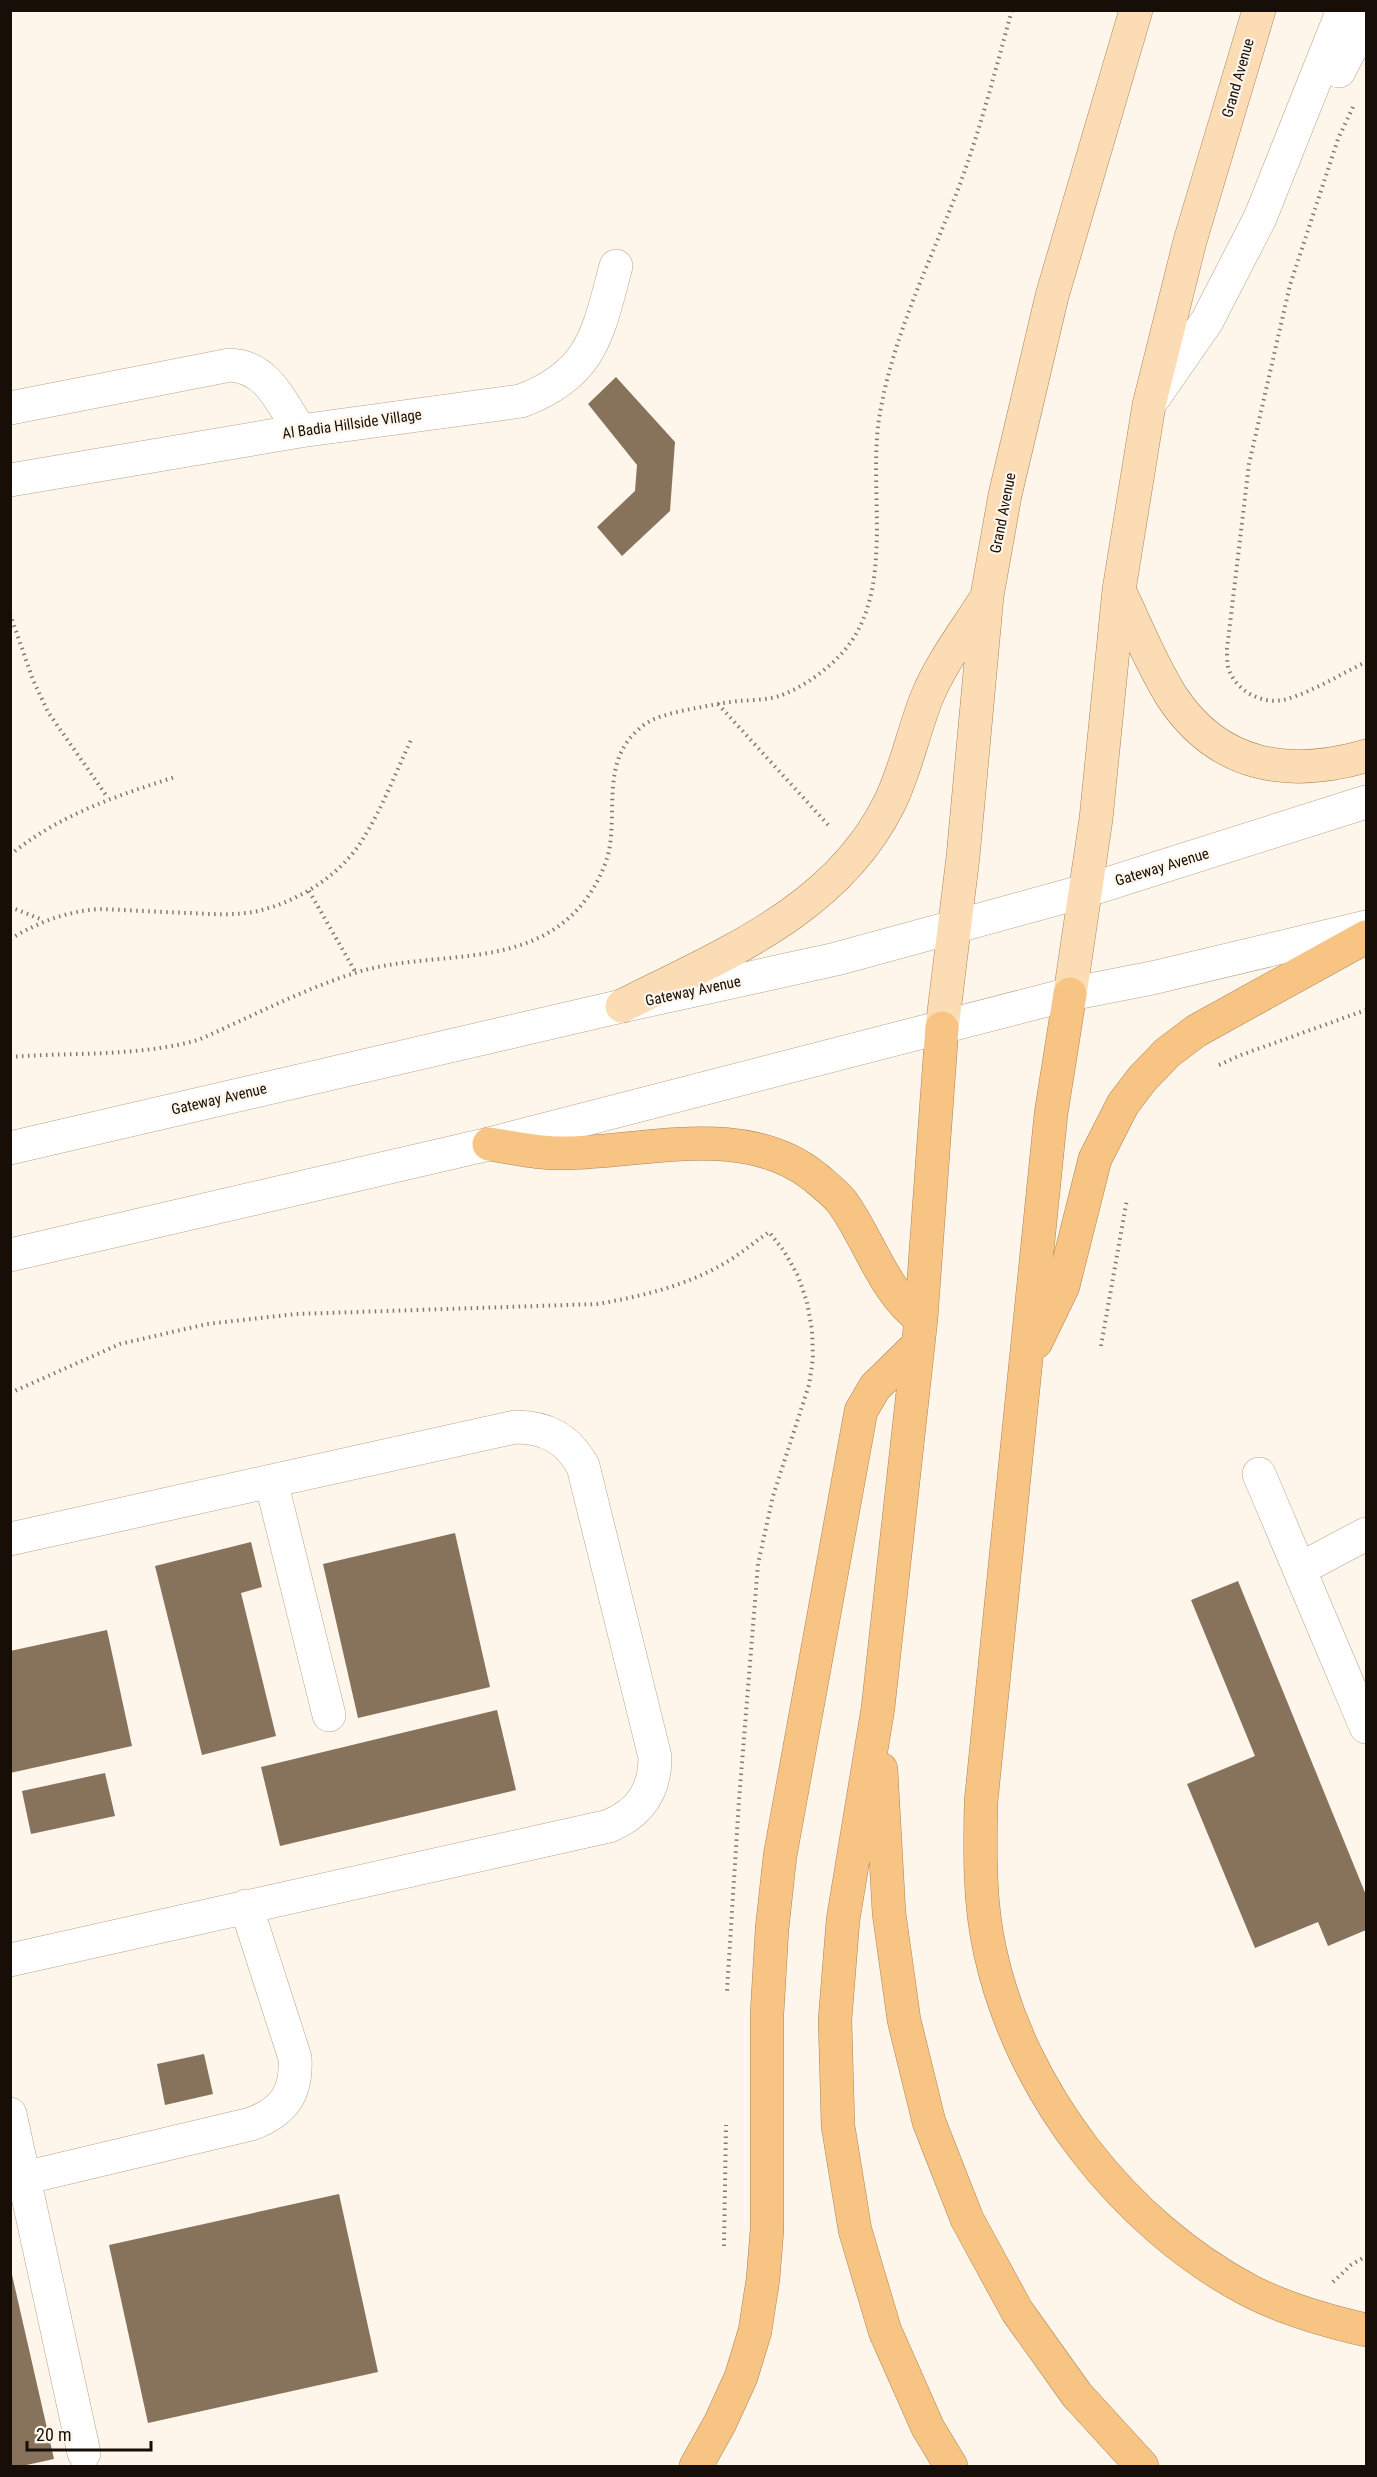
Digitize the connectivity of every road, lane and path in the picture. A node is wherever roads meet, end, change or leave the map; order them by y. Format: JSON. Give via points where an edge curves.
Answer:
{"nodes":[{"id":1,"x":1012,"y":10,"type":"edge"},
{"id":2,"x":1136,"y":10,"type":"edge"},
{"id":3,"x":1258,"y":10,"type":"edge"},
{"id":4,"x":1343,"y":10,"type":"edge"},
{"id":5,"x":1366,"y":19,"type":"edge"},
{"id":6,"x":1357,"y":99,"type":"dead end"},
{"id":7,"x":1260,"y":218,"type":"junction"},
{"id":8,"x":616,"y":266,"type":"dead end"},
{"id":9,"x":1149,"y":405,"type":"junction"},
{"id":10,"x":10,"y":408,"type":"edge"},
{"id":11,"x":300,"y":430,"type":"junction"},
{"id":12,"x":10,"y":480,"type":"edge"},
{"id":13,"x":1119,"y":590,"type":"junction"},
{"id":14,"x":987,"y":596,"type":"junction"},
{"id":15,"x":10,"y":614,"type":"edge"},
{"id":16,"x":1366,"y":662,"type":"edge"},
{"id":17,"x":718,"y":704,"type":"junction"},
{"id":18,"x":412,"y":738,"type":"dead end"},
{"id":19,"x":1366,"y":756,"type":"edge"},
{"id":20,"x":175,"y":777,"type":"dead end"},
{"id":21,"x":108,"y":798,"type":"junction"},
{"id":22,"x":1366,"y":802,"type":"edge"},
{"id":23,"x":10,"y":855,"type":"edge"},
{"id":24,"x":856,"y":856,"type":"junction"},
{"id":25,"x":309,"y":891,"type":"junction"},
{"id":26,"x":1085,"y":891,"type":"junction"},
{"id":27,"x":10,"y":907,"type":"edge"},
{"id":28,"x":44,"y":921,"type":"junction"},
{"id":29,"x":1366,"y":927,"type":"edge"},
{"id":30,"x":954,"y":928,"type":"junction"},
{"id":31,"x":1366,"y":937,"type":"edge"},
{"id":32,"x":10,"y":939,"type":"edge"},
{"id":33,"x":356,"y":973,"type":"junction"},
{"id":34,"x":1070,"y":994,"type":"junction"},
{"id":35,"x":622,"y":1006,"type":"junction"},
{"id":36,"x":1366,"y":1010,"type":"edge"},
{"id":37,"x":942,"y":1028,"type":"junction"},
{"id":38,"x":10,"y":1057,"type":"edge"},
{"id":39,"x":1216,"y":1067,"type":"dead end"},
{"id":40,"x":489,"y":1144,"type":"junction"},
{"id":41,"x":10,"y":1148,"type":"edge"},
{"id":42,"x":1128,"y":1191,"type":"dead end"},
{"id":43,"x":13,"y":1256,"type":"edge"},
{"id":44,"x":919,"y":1332,"type":"junction"},
{"id":45,"x":1101,"y":1346,"type":"dead end"},
{"id":46,"x":1027,"y":1359,"type":"junction"},
{"id":47,"x":10,"y":1393,"type":"edge"},
{"id":48,"x":1259,"y":1474,"type":"dead end"},
{"id":49,"x":271,"y":1481,"type":"junction"},
{"id":50,"x":1366,"y":1534,"type":"edge"},
{"id":51,"x":10,"y":1539,"type":"edge"},
{"id":52,"x":1300,"y":1569,"type":"junction"},
{"id":53,"x":756,"y":1599,"type":"dead end"},
{"id":54,"x":878,"y":1708,"type":"junction"},
{"id":55,"x":329,"y":1715,"type":"dead end"},
{"id":56,"x":1366,"y":1726,"type":"edge"},
{"id":57,"x":246,"y":1906,"type":"junction"},
{"id":58,"x":10,"y":1960,"type":"edge"},
{"id":59,"x":10,"y":2114,"type":"edge"},
{"id":60,"x":24,"y":2178,"type":"junction"},
{"id":61,"x":1366,"y":2330,"type":"edge"},
{"id":62,"x":84,"y":2453,"type":"dead end"},
{"id":63,"x":696,"y":2466,"type":"edge"},
{"id":64,"x":951,"y":2466,"type":"edge"},
{"id":65,"x":1142,"y":2466,"type":"edge"}],
"edges":[{"from":1,"to":17,"type":"path","via":[[974,145],[897,343],[887,380],[876,449],[876,580],[866,616],[845,651],[815,678],[779,696]]},
{"from":2,"to":14,"type":"main road","name":"Grand Avenue","via":[[1052,296],[1005,495]]},
{"from":3,"to":9,"type":"main road","name":"Grand Avenue","via":[[1190,241]]},
{"from":4,"to":7,"type":"street"},
{"from":5,"to":7,"type":"street"},
{"from":6,"to":16,"type":"path","via":[[1334,149],[1288,296],[1249,464],[1227,648],[1228,667],[1236,682],[1246,693],[1266,700],[1285,700]]},
{"from":7,"to":9,"type":"street","via":[[1207,321]]},
{"from":8,"to":11,"type":"street","name":"Al Badia Hillside Village","via":[[590,350],[576,368],[541,394],[521,401]]},
{"from":9,"to":13,"type":"main road","name":"Grand Avenue"},
{"from":10,"to":11,"type":"street","via":[[241,365],[268,382]]},
{"from":11,"to":12,"type":"street","name":"Al Badia Hillside Village"},
{"from":13,"to":19,"type":"main road","via":[[1172,696],[1209,740],[1228,752],[1278,766],[1304,767]]},
{"from":13,"to":26,"type":"main road","name":"Grand Avenue"},
{"from":14,"to":24,"type":"main road","via":[[937,677],[889,804]]},
{"from":14,"to":30,"type":"main road","name":"Grand Avenue"},
{"from":15,"to":21,"type":"path","via":[[48,712]]},
{"from":17,"to":24,"type":"path"},
{"from":17,"to":33,"type":"path","via":[[659,716],[637,730],[621,751],[613,776],[612,824],[601,873],[579,908],[555,930],[502,951],[388,963]]},
{"from":18,"to":25,"type":"path","via":[[364,838],[330,876]]},
{"from":20,"to":21,"type":"path"},
{"from":21,"to":23,"type":"path","via":[[51,826]]},
{"from":22,"to":26,"type":"street","name":"Gateway Avenue"},
{"from":24,"to":35,"type":"main road","via":[[826,887],[781,922]]},
{"from":25,"to":28,"type":"path","via":[[283,903],[229,915],[98,909]]},
{"from":25,"to":33,"type":"path"},
{"from":26,"to":30,"type":"street","name":"Gateway Avenue"},
{"from":26,"to":34,"type":"main road","name":"Grand Avenue"},
{"from":27,"to":28,"type":"path"},
{"from":28,"to":32,"type":"path"},
{"from":29,"to":34,"type":"street"},
{"from":30,"to":35,"type":"street","name":"Gateway Avenue","via":[[836,959]]},
{"from":30,"to":37,"type":"main road","name":"Grand Avenue"},
{"from":31,"to":46,"type":"highway","via":[[1196,1031],[1142,1079],[1123,1104],[1095,1159],[1063,1286]]},
{"from":33,"to":38,"type":"path","via":[[177,1046],[132,1052]]},
{"from":34,"to":37,"type":"street"},
{"from":34,"to":46,"type":"highway","via":[[1052,1114]]},
{"from":35,"to":41,"type":"street","name":"Gateway Avenue"},
{"from":36,"to":39,"type":"path"},
{"from":37,"to":40,"type":"street"},
{"from":37,"to":44,"type":"highway"},
{"from":40,"to":43,"type":"street"},
{"from":40,"to":44,"type":"highway","via":[[541,1153],[568,1153],[722,1143],[760,1151],[796,1165],[841,1200],[889,1283],[912,1312]]},
{"from":42,"to":45,"type":"path"},
{"from":44,"to":54,"type":"highway"},
{"from":44,"to":63,"type":"highway","via":[[861,1411],[778,1877],[767,2014],[767,2230],[755,2331],[741,2377]]},
{"from":46,"to":61,"type":"highway","via":[[981,1813],[980,1877],[990,1951],[1011,2023],[1046,2092],[1088,2154],[1132,2206],[1188,2252],[1251,2291],[1323,2320]]},
{"from":47,"to":53,"type":"path","via":[[120,1344],[207,1324],[296,1314],[597,1304],[644,1296],[688,1281],[769,1232],[798,1276],[807,1302],[813,1358],[809,1385],[764,1530]]},
{"from":48,"to":52,"type":"street"},
{"from":49,"to":51,"type":"street"},
{"from":49,"to":55,"type":"street"},
{"from":49,"to":57,"type":"street","via":[[514,1427],[532,1427],[562,1439],[582,1466],[655,1757],[655,1771],[652,1786],[635,1811],[609,1826]]},
{"from":50,"to":52,"type":"street"},
{"from":52,"to":56,"type":"street"},
{"from":54,"to":64,"type":"highway","via":[[843,1920],[835,2020],[838,2126],[855,2230],[885,2331],[928,2428]]},
{"from":54,"to":65,"type":"highway","via":[[889,1912],[904,2020],[929,2122],[967,2219],[1017,2311],[1077,2396]]},
{"from":57,"to":58,"type":"street"},
{"from":57,"to":60,"type":"street","via":[[294,2058],[293,2087],[278,2111],[251,2124]]},
{"from":59,"to":60,"type":"street"},
{"from":60,"to":62,"type":"street"}]}
